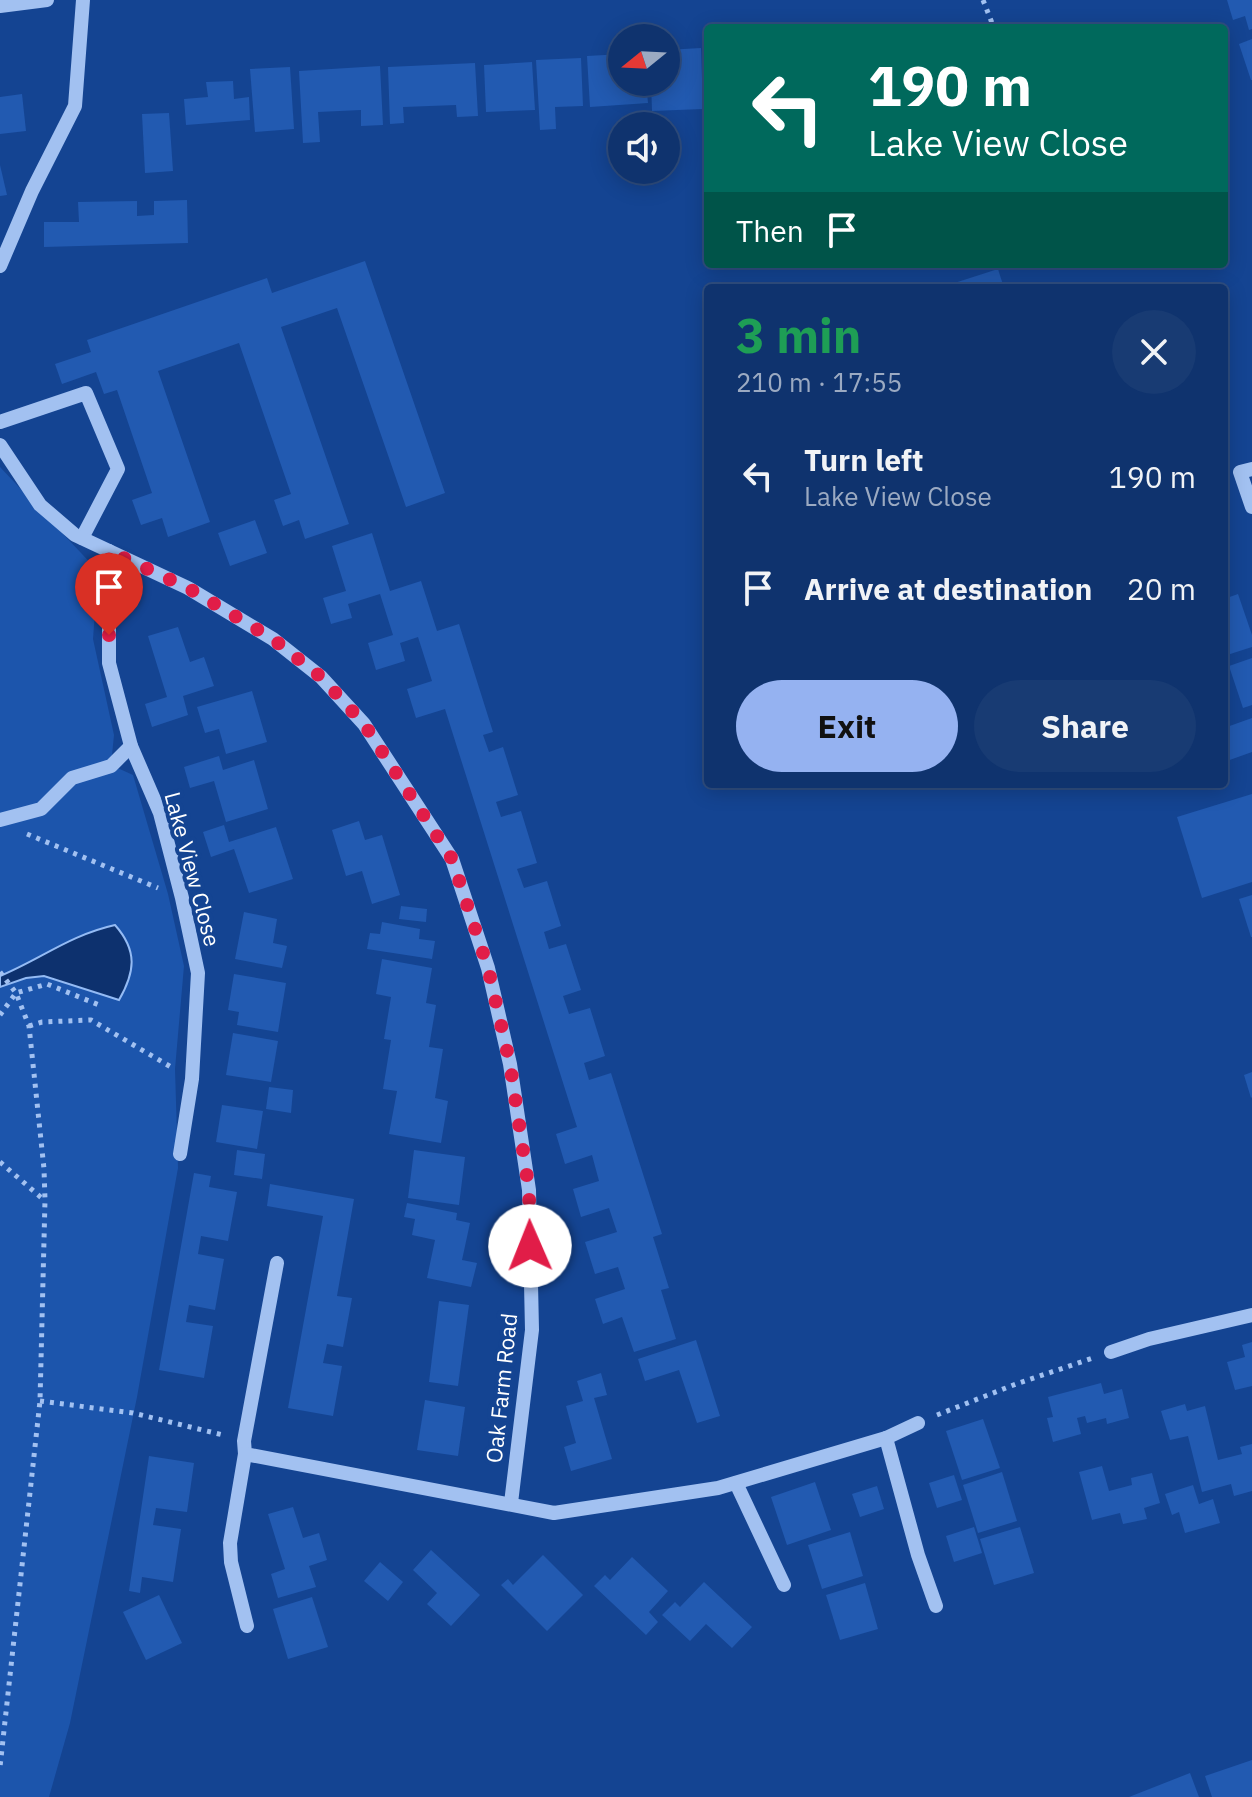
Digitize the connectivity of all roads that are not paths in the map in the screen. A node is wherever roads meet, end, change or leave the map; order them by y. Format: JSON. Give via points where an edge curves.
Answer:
{"nodes":[{"id":1,"x":47,"y":0,"type":"edge"},
{"id":2,"x":83,"y":0,"type":"edge"},
{"id":3,"x":29,"y":1,"type":"edge"},
{"id":4,"x":0,"y":6,"type":"edge"},
{"id":5,"x":0,"y":266,"type":"edge"},
{"id":6,"x":0,"y":422,"type":"edge"},
{"id":7,"x":0,"y":445,"type":"edge"},
{"id":8,"x":1252,"y":469,"type":"edge"},
{"id":9,"x":1252,"y":507,"type":"edge"},
{"id":10,"x":82,"y":538,"type":"junction"},
{"id":11,"x":109,"y":551,"type":"junction"},
{"id":12,"x":131,"y":746,"type":"junction"},
{"id":13,"x":0,"y":820,"type":"edge"},
{"id":14,"x":180,"y":1154,"type":"dead end"},
{"id":15,"x":277,"y":1263,"type":"dead end"},
{"id":16,"x":1252,"y":1315,"type":"edge"},
{"id":17,"x":1111,"y":1352,"type":"road end"},
{"id":18,"x":918,"y":1423,"type":"road end"},
{"id":19,"x":886,"y":1438,"type":"junction"},
{"id":20,"x":244,"y":1447,"type":"junction"},
{"id":21,"x":736,"y":1483,"type":"junction"},
{"id":22,"x":511,"y":1503,"type":"junction"},
{"id":23,"x":784,"y":1585,"type":"dead end"},
{"id":24,"x":936,"y":1606,"type":"dead end"},
{"id":25,"x":247,"y":1626,"type":"dead end"}],
"edges":[{"from":1,"to":3,"type":"street"},
{"from":2,"to":5,"type":"street","via":[[75,106]]},
{"from":3,"to":4,"type":"street"},
{"from":6,"to":10,"type":"street","via":[[86,393],[118,469]]},
{"from":7,"to":10,"type":"street","name":"Oak Farm Road","via":[[40,505]]},
{"from":8,"to":9,"type":"street","via":[[1240,472]]},
{"from":10,"to":11,"type":"street","name":"Oak Farm Road"},
{"from":11,"to":12,"type":"street","name":"Lake View Close","via":[[109,663]]},
{"from":11,"to":22,"type":"street","name":"Oak Farm Road","via":[[237,617],[321,677],[364,724],[452,859],[488,968],[510,1064],[529,1190],[532,1330]]},
{"from":12,"to":13,"type":"street","via":[[111,766],[72,778],[41,809]]},
{"from":12,"to":14,"type":"street","name":"Lake View Close","via":[[160,813],[198,973],[192,1079]]},
{"from":15,"to":20,"type":"street"},
{"from":16,"to":17,"type":"street"},
{"from":18,"to":19,"type":"street"},
{"from":19,"to":21,"type":"street"},
{"from":19,"to":24,"type":"street"},
{"from":20,"to":22,"type":"street"},
{"from":20,"to":25,"type":"street","via":[[230,1543]]},
{"from":21,"to":22,"type":"street","via":[[554,1513]]},
{"from":21,"to":23,"type":"street"}]}
